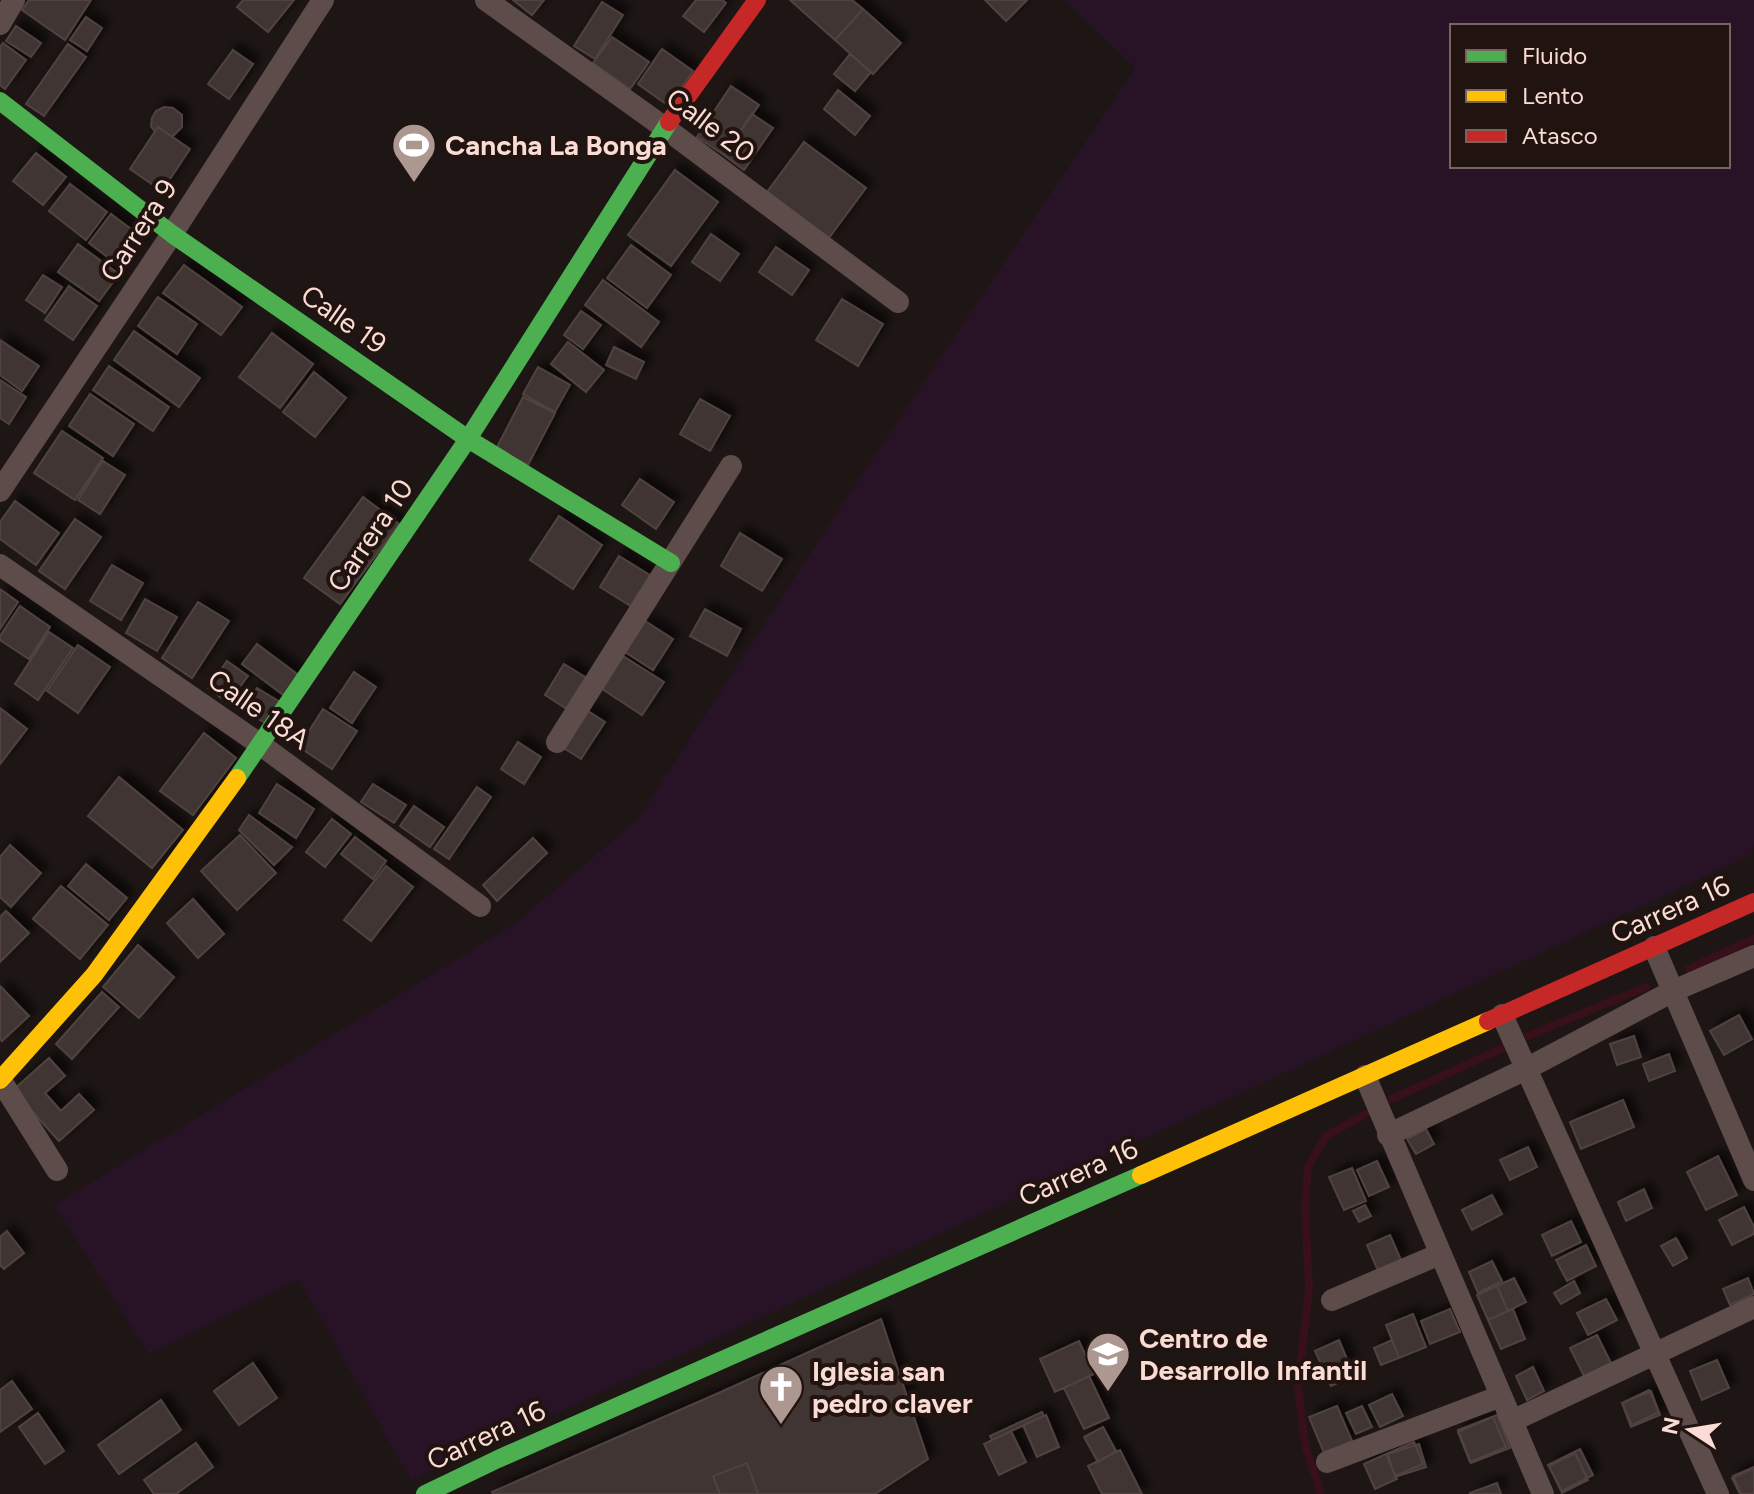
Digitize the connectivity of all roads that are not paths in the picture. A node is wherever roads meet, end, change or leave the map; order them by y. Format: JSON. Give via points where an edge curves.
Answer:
{"nodes":[{"id":1,"x":14,"y":0,"type":"edge"},
{"id":2,"x":323,"y":0,"type":"edge"},
{"id":3,"x":486,"y":0,"type":"edge"},
{"id":4,"x":757,"y":0,"type":"edge"},
{"id":5,"x":0,"y":24,"type":"edge"},
{"id":6,"x":0,"y":101,"type":"edge"},
{"id":7,"x":665,"y":128,"type":"junction"},
{"id":8,"x":172,"y":234,"type":"junction"},
{"id":9,"x":898,"y":302,"type":"dead end"},
{"id":10,"x":468,"y":439,"type":"junction"},
{"id":11,"x":731,"y":466,"type":"dead end"},
{"id":12,"x":0,"y":491,"type":"edge"},
{"id":13,"x":671,"y":563,"type":"junction"},
{"id":14,"x":0,"y":565,"type":"edge"},
{"id":15,"x":557,"y":742,"type":"dead end"},
{"id":16,"x":261,"y":745,"type":"junction"},
{"id":17,"x":1754,"y":902,"type":"edge"},
{"id":18,"x":480,"y":906,"type":"dead end"},
{"id":19,"x":1654,"y":947,"type":"junction"},
{"id":20,"x":1754,"y":956,"type":"edge"},
{"id":21,"x":1673,"y":991,"type":"junction"},
{"id":22,"x":1502,"y":1015,"type":"junction"},
{"id":23,"x":1526,"y":1069,"type":"junction"},
{"id":24,"x":1365,"y":1076,"type":"junction"},
{"id":25,"x":0,"y":1079,"type":"edge"},
{"id":26,"x":1388,"y":1135,"type":"junction"},
{"id":27,"x":57,"y":1170,"type":"dead end"},
{"id":28,"x":1754,"y":1180,"type":"edge"},
{"id":29,"x":1440,"y":1254,"type":"junction"},
{"id":30,"x":1332,"y":1300,"type":"dead end"},
{"id":31,"x":1754,"y":1307,"type":"edge"},
{"id":32,"x":1654,"y":1354,"type":"junction"},
{"id":33,"x":1501,"y":1396,"type":"junction"},
{"id":34,"x":1512,"y":1421,"type":"junction"},
{"id":35,"x":1327,"y":1462,"type":"dead end"},
{"id":36,"x":466,"y":1486,"type":"edge"},
{"id":37,"x":425,"y":1494,"type":"edge"},
{"id":38,"x":1543,"y":1494,"type":"edge"},
{"id":39,"x":1718,"y":1494,"type":"edge"}],
"edges":[{"from":1,"to":5,"type":"street"},
{"from":2,"to":8,"type":"street","name":"Carrera 9"},
{"from":3,"to":7,"type":"street","name":"Calle 20"},
{"from":4,"to":7,"type":"street","name":"Carrera 10"},
{"from":6,"to":8,"type":"street","name":"Calle 19"},
{"from":7,"to":9,"type":"street","name":"Calle 20"},
{"from":7,"to":10,"type":"street","name":"Carrera 10"},
{"from":8,"to":10,"type":"street","name":"Calle 19"},
{"from":8,"to":12,"type":"street","name":"Carrera 9"},
{"from":10,"to":13,"type":"street","name":"Calle 19"},
{"from":10,"to":16,"type":"street","name":"Carrera 10"},
{"from":11,"to":13,"type":"street"},
{"from":13,"to":15,"type":"street"},
{"from":14,"to":16,"type":"street","name":"Calle 18A"},
{"from":16,"to":18,"type":"street","name":"Calle 18A"},
{"from":16,"to":25,"type":"street","name":"Carrera 10","via":[[94,975]]},
{"from":17,"to":19,"type":"street","name":"Carrera 16"},
{"from":19,"to":21,"type":"street"},
{"from":19,"to":22,"type":"street","name":"Carrera 16"},
{"from":20,"to":21,"type":"street"},
{"from":21,"to":23,"type":"street"},
{"from":21,"to":28,"type":"street"},
{"from":22,"to":23,"type":"street"},
{"from":22,"to":24,"type":"street","name":"Carrera 16"},
{"from":23,"to":26,"type":"street"},
{"from":23,"to":32,"type":"street"},
{"from":24,"to":26,"type":"street"},
{"from":24,"to":36,"type":"street","name":"Carrera 16","via":[[498,1459]]},
{"from":25,"to":27,"type":"street"},
{"from":26,"to":29,"type":"street"},
{"from":29,"to":30,"type":"street"},
{"from":29,"to":33,"type":"street"},
{"from":31,"to":32,"type":"street"},
{"from":32,"to":34,"type":"street"},
{"from":32,"to":39,"type":"street"},
{"from":33,"to":34,"type":"street"},
{"from":33,"to":35,"type":"street"},
{"from":34,"to":38,"type":"street"},
{"from":36,"to":37,"type":"street","name":"Carrera 16"}]}
